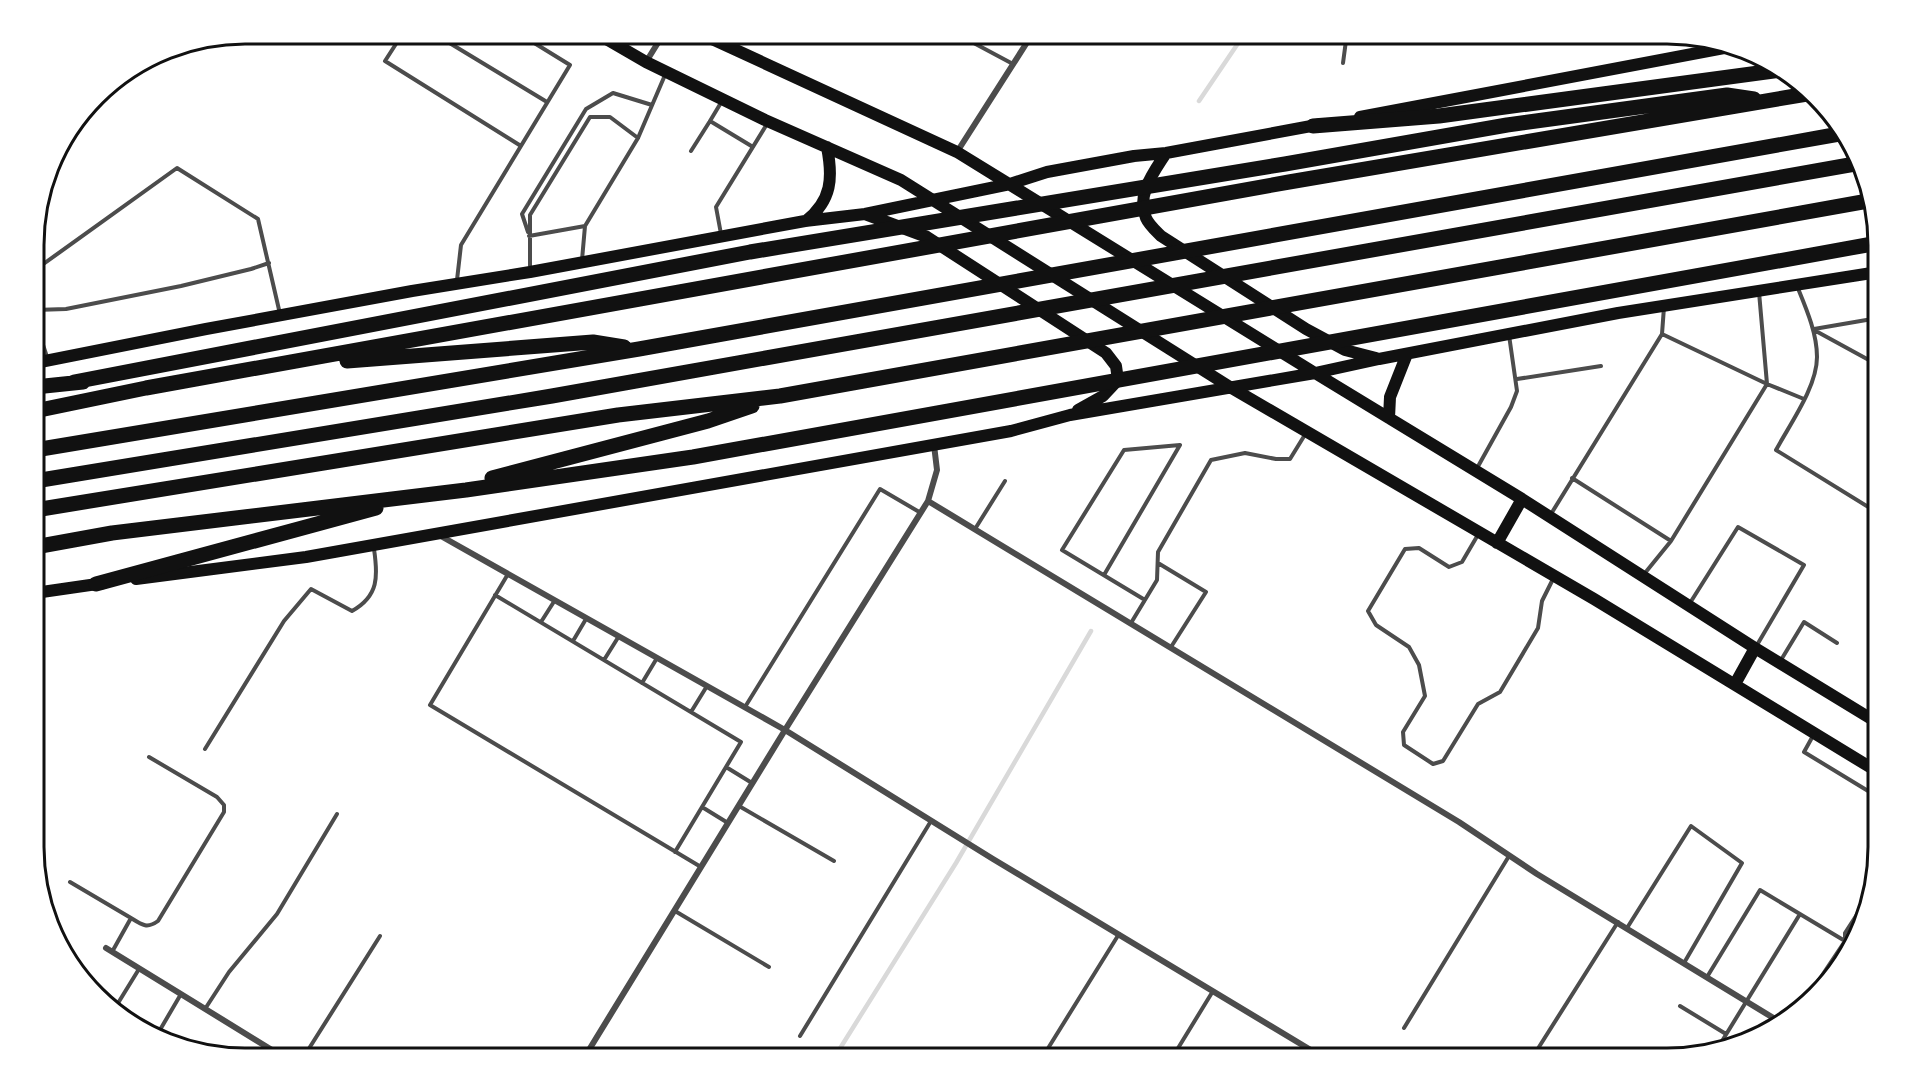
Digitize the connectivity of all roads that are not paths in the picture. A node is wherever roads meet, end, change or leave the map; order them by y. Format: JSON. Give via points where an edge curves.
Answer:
{"nodes":[{"id":1,"x":396,"y":44,"type":"edge"},
{"id":2,"x":451,"y":44,"type":"edge"},
{"id":3,"x":536,"y":44,"type":"edge"},
{"id":4,"x":615,"y":44,"type":"edge"},
{"id":5,"x":657,"y":44,"type":"edge"},
{"id":6,"x":723,"y":44,"type":"edge"},
{"id":7,"x":976,"y":44,"type":"edge"},
{"id":8,"x":1026,"y":44,"type":"edge"},
{"id":9,"x":1346,"y":44,"type":"edge"},
{"id":10,"x":1716,"y":49,"type":"edge"},
{"id":11,"x":646,"y":62,"type":"junction"},
{"id":12,"x":1343,"y":63,"type":"dead end"},
{"id":13,"x":1014,"y":64,"type":"junction"},
{"id":14,"x":667,"y":72,"type":"junction"},
{"id":15,"x":1769,"y":72,"type":"edge"},
{"id":16,"x":1801,"y":95,"type":"edge"},
{"id":17,"x":723,"y":99,"type":"junction"},
{"id":18,"x":1769,"y":101,"type":"junction"},
{"id":19,"x":547,"y":102,"type":"junction"},
{"id":20,"x":652,"y":105,"type":"junction"},
{"id":21,"x":710,"y":121,"type":"junction"},
{"id":22,"x":769,"y":121,"type":"junction"},
{"id":23,"x":1313,"y":126,"type":"junction"},
{"id":24,"x":1835,"y":135,"type":"edge"},
{"id":25,"x":638,"y":138,"type":"junction"},
{"id":26,"x":521,"y":146,"type":"junction"},
{"id":27,"x":753,"y":147,"type":"junction"},
{"id":28,"x":827,"y":147,"type":"junction"},
{"id":29,"x":691,"y":151,"type":"dead end"},
{"id":30,"x":957,"y":152,"type":"junction"},
{"id":31,"x":1166,"y":153,"type":"junction"},
{"id":32,"x":1851,"y":165,"type":"edge"},
{"id":33,"x":1010,"y":184,"type":"junction"},
{"id":34,"x":934,"y":200,"type":"junction"},
{"id":35,"x":1863,"y":202,"type":"edge"},
{"id":36,"x":865,"y":214,"type":"junction"},
{"id":37,"x":805,"y":221,"type":"junction"},
{"id":38,"x":585,"y":226,"type":"junction"},
{"id":39,"x":529,"y":236,"type":"junction"},
{"id":40,"x":721,"y":238,"type":"junction"},
{"id":41,"x":1867,"y":245,"type":"edge"},
{"id":42,"x":269,"y":263,"type":"junction"},
{"id":43,"x":582,"y":263,"type":"junction"},
{"id":44,"x":44,"y":264,"type":"edge"},
{"id":45,"x":530,"y":272,"type":"junction"},
{"id":46,"x":1867,"y":275,"type":"edge"},
{"id":47,"x":456,"y":284,"type":"junction"},
{"id":48,"x":1797,"y":285,"type":"junction"},
{"id":49,"x":1759,"y":291,"type":"junction"},
{"id":50,"x":1664,"y":306,"type":"junction"},
{"id":51,"x":44,"y":310,"type":"edge"},
{"id":52,"x":281,"y":315,"type":"junction"},
{"id":53,"x":1867,"y":320,"type":"edge"},
{"id":54,"x":1813,"y":329,"type":"junction"},
{"id":55,"x":1509,"y":334,"type":"junction"},
{"id":56,"x":1662,"y":334,"type":"junction"},
{"id":57,"x":44,"y":348,"type":"edge"},
{"id":58,"x":639,"y":349,"type":"junction"},
{"id":59,"x":1407,"y":354,"type":"junction"},
{"id":60,"x":1379,"y":359,"type":"junction"},
{"id":61,"x":1867,"y":359,"type":"edge"},
{"id":62,"x":48,"y":360,"type":"junction"},
{"id":63,"x":44,"y":361,"type":"edge"},
{"id":64,"x":1601,"y":366,"type":"dead end"},
{"id":65,"x":1315,"y":374,"type":"junction"},
{"id":66,"x":1517,"y":379,"type":"junction"},
{"id":67,"x":74,"y":382,"type":"junction"},
{"id":68,"x":1767,"y":384,"type":"junction"},
{"id":69,"x":44,"y":386,"type":"edge"},
{"id":70,"x":1230,"y":387,"type":"junction"},
{"id":71,"x":780,"y":396,"type":"junction"},
{"id":72,"x":1804,"y":399,"type":"junction"},
{"id":73,"x":44,"y":409,"type":"edge"},
{"id":74,"x":1070,"y":415,"type":"junction"},
{"id":75,"x":1389,"y":418,"type":"junction"},
{"id":76,"x":1306,"y":433,"type":"junction"},
{"id":77,"x":934,"y":445,"type":"junction"},
{"id":78,"x":44,"y":448,"type":"edge"},
{"id":79,"x":1475,"y":470,"type":"junction"},
{"id":80,"x":1572,"y":478,"type":"junction"},
{"id":81,"x":44,"y":480,"type":"edge"},
{"id":82,"x":1005,"y":481,"type":"dead end"},
{"id":83,"x":1522,"y":499,"type":"junction"},
{"id":84,"x":928,"y":501,"type":"junction"},
{"id":85,"x":1867,"y":506,"type":"edge"},
{"id":86,"x":44,"y":509,"type":"edge"},
{"id":87,"x":921,"y":513,"type":"junction"},
{"id":88,"x":1549,"y":516,"type":"junction"},
{"id":89,"x":975,"y":530,"type":"junction"},
{"id":90,"x":1479,"y":533,"type":"junction"},
{"id":91,"x":438,"y":534,"type":"junction"},
{"id":92,"x":1671,"y":541,"type":"junction"},
{"id":93,"x":1497,"y":543,"type":"junction"},
{"id":94,"x":44,"y":545,"type":"edge"},
{"id":95,"x":373,"y":545,"type":"junction"},
{"id":96,"x":1158,"y":563,"type":"junction"},
{"id":97,"x":508,"y":573,"type":"junction"},
{"id":98,"x":1104,"y":575,"type":"junction"},
{"id":99,"x":1554,"y":576,"type":"junction"},
{"id":100,"x":1642,"y":576,"type":"junction"},
{"id":101,"x":96,"y":584,"type":"junction"},
{"id":102,"x":44,"y":592,"type":"edge"},
{"id":103,"x":495,"y":595,"type":"junction"},
{"id":104,"x":555,"y":600,"type":"junction"},
{"id":105,"x":1145,"y":600,"type":"junction"},
{"id":106,"x":1689,"y":606,"type":"junction"},
{"id":107,"x":586,"y":618,"type":"junction"},
{"id":108,"x":541,"y":622,"type":"junction"},
{"id":109,"x":1131,"y":624,"type":"junction"},
{"id":110,"x":619,"y":636,"type":"junction"},
{"id":111,"x":573,"y":641,"type":"junction"},
{"id":112,"x":1837,"y":643,"type":"dead end"},
{"id":113,"x":1170,"y":648,"type":"junction"},
{"id":114,"x":1755,"y":648,"type":"junction"},
{"id":115,"x":657,"y":658,"type":"junction"},
{"id":116,"x":604,"y":660,"type":"junction"},
{"id":117,"x":1779,"y":663,"type":"junction"},
{"id":118,"x":642,"y":682,"type":"junction"},
{"id":119,"x":1735,"y":684,"type":"junction"},
{"id":120,"x":706,"y":686,"type":"junction"},
{"id":121,"x":744,"y":707,"type":"junction"},
{"id":122,"x":691,"y":712,"type":"junction"},
{"id":123,"x":1867,"y":716,"type":"edge"},
{"id":124,"x":785,"y":730,"type":"junction"},
{"id":125,"x":1815,"y":733,"type":"junction"},
{"id":126,"x":205,"y":748,"type":"dead end"},
{"id":127,"x":149,"y":757,"type":"dead end"},
{"id":128,"x":1867,"y":765,"type":"edge"},
{"id":129,"x":726,"y":767,"type":"junction"},
{"id":130,"x":752,"y":783,"type":"junction"},
{"id":131,"x":1867,"y":790,"type":"edge"},
{"id":132,"x":739,"y":805,"type":"junction"},
{"id":133,"x":702,"y":807,"type":"junction"},
{"id":134,"x":337,"y":814,"type":"dead end"},
{"id":135,"x":931,"y":821,"type":"junction"},
{"id":136,"x":728,"y":823,"type":"junction"},
{"id":137,"x":675,"y":852,"type":"junction"},
{"id":138,"x":1510,"y":855,"type":"junction"},
{"id":139,"x":834,"y":861,"type":"dead end"},
{"id":140,"x":701,"y":867,"type":"junction"},
{"id":141,"x":70,"y":882,"type":"dead end"},
{"id":142,"x":674,"y":911,"type":"junction"},
{"id":143,"x":1800,"y":914,"type":"junction"},
{"id":144,"x":131,"y":918,"type":"junction"},
{"id":145,"x":1854,"y":919,"type":"edge"},
{"id":146,"x":1618,"y":922,"type":"junction"},
{"id":147,"x":1627,"y":928,"type":"junction"},
{"id":148,"x":1120,"y":934,"type":"junction"},
{"id":149,"x":380,"y":936,"type":"dead end"},
{"id":150,"x":1845,"y":939,"type":"edge"},
{"id":151,"x":1844,"y":940,"type":"edge"},
{"id":152,"x":109,"y":950,"type":"joint"},
{"id":153,"x":1684,"y":963,"type":"junction"},
{"id":154,"x":769,"y":967,"type":"dead end"},
{"id":155,"x":140,"y":969,"type":"junction"},
{"id":156,"x":1707,"y":977,"type":"junction"},
{"id":157,"x":1214,"y":991,"type":"junction"},
{"id":158,"x":181,"y":994,"type":"junction"},
{"id":159,"x":1746,"y":1001,"type":"junction"},
{"id":160,"x":118,"y":1003,"type":"edge"},
{"id":161,"x":1680,"y":1006,"type":"dead end"},
{"id":162,"x":205,"y":1009,"type":"junction"},
{"id":163,"x":1772,"y":1017,"type":"edge"},
{"id":164,"x":1404,"y":1028,"type":"dead end"},
{"id":165,"x":161,"y":1029,"type":"edge"},
{"id":166,"x":1726,"y":1034,"type":"junction"},
{"id":167,"x":800,"y":1036,"type":"dead end"},
{"id":168,"x":1723,"y":1040,"type":"edge"},
{"id":169,"x":1049,"y":1047,"type":"edge"},
{"id":170,"x":1179,"y":1047,"type":"edge"},
{"id":171,"x":1306,"y":1047,"type":"edge"},
{"id":172,"x":1539,"y":1047,"type":"edge"},
{"id":173,"x":269,"y":1048,"type":"edge"},
{"id":174,"x":309,"y":1048,"type":"edge"},
{"id":175,"x":590,"y":1048,"type":"edge"}],
"edges":[{"from":1,"to":26,"type":"lane","via":[[386,61]]},
{"from":2,"to":19,"type":"lane"},
{"from":3,"to":19,"type":"lane","via":[[570,65]]},
{"from":4,"to":11,"type":"main road"},
{"from":5,"to":11,"type":"street"},
{"from":6,"to":30,"type":"main road"},
{"from":7,"to":13,"type":"lane"},
{"from":8,"to":13,"type":"street"},
{"from":9,"to":12,"type":"lane"},
{"from":10,"to":23,"type":"main road"},
{"from":11,"to":14,"type":"main road"},
{"from":13,"to":30,"type":"street"},
{"from":14,"to":17,"type":"main road"},
{"from":14,"to":20,"type":"lane"},
{"from":15,"to":23,"type":"highway","via":[[1439,116]]},
{"from":16,"to":18,"type":"highway"},
{"from":17,"to":21,"type":"lane"},
{"from":17,"to":22,"type":"main road"},
{"from":18,"to":67,"type":"highway","via":[[1727,95],[1507,125],[750,252]]},
{"from":18,"to":73,"type":"highway","via":[[1243,190]]},
{"from":19,"to":26,"type":"lane"},
{"from":20,"to":25,"type":"lane"},
{"from":20,"to":39,"type":"lane","via":[[613,93],[586,110],[522,214]]},
{"from":21,"to":27,"type":"lane"},
{"from":21,"to":29,"type":"lane"},
{"from":22,"to":27,"type":"lane"},
{"from":22,"to":28,"type":"main road"},
{"from":23,"to":31,"type":"main road"},
{"from":24,"to":58,"type":"highway"},
{"from":25,"to":38,"type":"lane"},
{"from":25,"to":39,"type":"lane","via":[[610,117],[590,117],[530,215]]},
{"from":26,"to":47,"type":"lane","via":[[462,245]]},
{"from":27,"to":40,"type":"lane","via":[[716,207]]},
{"from":28,"to":34,"type":"main road","via":[[901,180]]},
{"from":28,"to":37,"type":"main road","via":[[831,168],[829,190],[818,211]]},
{"from":30,"to":33,"type":"main road"},
{"from":31,"to":33,"type":"main road","via":[[1047,172]]},
{"from":31,"to":60,"type":"main road","via":[[1148,180],[1142,204],[1146,220],[1161,236],[1306,329],[1345,350]]},
{"from":32,"to":81,"type":"highway","via":[[942,328]]},
{"from":33,"to":34,"type":"main road"},
{"from":33,"to":65,"type":"main road"},
{"from":34,"to":36,"type":"main road"},
{"from":34,"to":70,"type":"main road"},
{"from":35,"to":71,"type":"highway"},
{"from":36,"to":37,"type":"main road"},
{"from":36,"to":74,"type":"main road","via":[[927,237],[1107,353],[1116,366],[1118,380],[1103,396]]},
{"from":37,"to":40,"type":"main road"},
{"from":38,"to":39,"type":"lane"},
{"from":38,"to":43,"type":"lane"},
{"from":39,"to":45,"type":"lane"},
{"from":40,"to":43,"type":"main road"},
{"from":41,"to":94,"type":"highway","via":[[693,457],[466,490],[112,533]]},
{"from":42,"to":44,"type":"lane","via":[[258,219],[177,168]]},
{"from":42,"to":51,"type":"lane","via":[[181,286],[66,309]]},
{"from":42,"to":52,"type":"lane"},
{"from":43,"to":45,"type":"main road"},
{"from":45,"to":47,"type":"main road"},
{"from":46,"to":48,"type":"main road"},
{"from":47,"to":52,"type":"main road"},
{"from":48,"to":49,"type":"main road"},
{"from":48,"to":54,"type":"lane"},
{"from":49,"to":50,"type":"main road"},
{"from":49,"to":68,"type":"lane"},
{"from":50,"to":55,"type":"main road"},
{"from":50,"to":56,"type":"lane"},
{"from":52,"to":62,"type":"main road"},
{"from":53,"to":54,"type":"lane"},
{"from":54,"to":61,"type":"lane"},
{"from":54,"to":72,"type":"lane","via":[[1817,358],[1812,384]]},
{"from":55,"to":59,"type":"main road"},
{"from":55,"to":66,"type":"lane"},
{"from":56,"to":68,"type":"lane"},
{"from":56,"to":80,"type":"lane"},
{"from":57,"to":62,"type":"lane"},
{"from":58,"to":67,"type":"highway","via":[[592,342]]},
{"from":58,"to":78,"type":"highway"},
{"from":59,"to":60,"type":"main road"},
{"from":59,"to":75,"type":"main road","via":[[1390,397]]},
{"from":60,"to":65,"type":"main road"},
{"from":62,"to":63,"type":"main road"},
{"from":64,"to":66,"type":"lane"},
{"from":65,"to":70,"type":"main road"},
{"from":65,"to":75,"type":"main road"},
{"from":66,"to":79,"type":"lane","via":[[1511,407]]},
{"from":67,"to":69,"type":"highway"},
{"from":68,"to":72,"type":"lane"},
{"from":68,"to":92,"type":"lane"},
{"from":70,"to":74,"type":"main road"},
{"from":70,"to":76,"type":"main road"},
{"from":71,"to":86,"type":"highway","via":[[618,415]]},
{"from":71,"to":101,"type":"highway","via":[[708,421]]},
{"from":72,"to":85,"type":"lane","via":[[1776,450]]},
{"from":74,"to":77,"type":"main road"},
{"from":75,"to":79,"type":"main road"},
{"from":76,"to":90,"type":"main road"},
{"from":76,"to":96,"type":"lane","via":[[1290,459],[1245,453],[1211,460],[1158,552]]},
{"from":77,"to":84,"type":"street","via":[[937,470]]},
{"from":77,"to":91,"type":"main road"},
{"from":79,"to":83,"type":"main road"},
{"from":80,"to":88,"type":"lane"},
{"from":80,"to":92,"type":"lane"},
{"from":82,"to":89,"type":"lane"},
{"from":83,"to":88,"type":"main road"},
{"from":83,"to":93,"type":"main road"},
{"from":84,"to":87,"type":"street"},
{"from":84,"to":89,"type":"street"},
{"from":87,"to":121,"type":"lane","via":[[880,489]]},
{"from":87,"to":124,"type":"street"},
{"from":88,"to":100,"type":"main road"},
{"from":89,"to":109,"type":"street"},
{"from":90,"to":93,"type":"main road"},
{"from":90,"to":99,"type":"lane","via":[[1462,562],[1449,567],[1419,548],[1405,549],[1368,611],[1376,626],[1409,647],[1419,665],[1425,696],[1403,732],[1404,745],[1433,764],[1443,761],[1478,704],[1500,692],[1538,628],[1542,601]]},
{"from":91,"to":95,"type":"main road"},
{"from":91,"to":97,"type":"street"},
{"from":92,"to":100,"type":"lane"},
{"from":93,"to":99,"type":"main road"},
{"from":95,"to":101,"type":"main road"},
{"from":95,"to":126,"type":"lane","via":[[376,577],[369,598],[352,611],[311,589],[284,621]]},
{"from":96,"to":105,"type":"lane","via":[[1157,580]]},
{"from":96,"to":113,"type":"lane","via":[[1206,592]]},
{"from":97,"to":103,"type":"lane"},
{"from":97,"to":104,"type":"street"},
{"from":98,"to":98,"type":"lane","via":[[1062,550],[1124,450],[1180,445]]},
{"from":98,"to":105,"type":"lane"},
{"from":99,"to":119,"type":"main road"},
{"from":100,"to":106,"type":"main road"},
{"from":101,"to":102,"type":"main road"},
{"from":103,"to":108,"type":"lane"},
{"from":103,"to":137,"type":"lane","via":[[430,705]]},
{"from":104,"to":107,"type":"street"},
{"from":104,"to":108,"type":"lane"},
{"from":105,"to":109,"type":"lane"},
{"from":106,"to":114,"type":"main road"},
{"from":106,"to":114,"type":"lane","via":[[1738,527],[1804,565]]},
{"from":107,"to":110,"type":"street"},
{"from":107,"to":111,"type":"lane"},
{"from":108,"to":111,"type":"lane"},
{"from":109,"to":113,"type":"street"},
{"from":110,"to":115,"type":"street"},
{"from":110,"to":116,"type":"lane"},
{"from":111,"to":116,"type":"lane"},
{"from":112,"to":117,"type":"lane","via":[[1803,622]]},
{"from":113,"to":138,"type":"street"},
{"from":114,"to":117,"type":"main road"},
{"from":114,"to":119,"type":"main road"},
{"from":115,"to":118,"type":"lane"},
{"from":115,"to":120,"type":"street"},
{"from":116,"to":118,"type":"lane"},
{"from":117,"to":123,"type":"main road"},
{"from":118,"to":122,"type":"lane"},
{"from":119,"to":125,"type":"main road"},
{"from":120,"to":121,"type":"street"},
{"from":120,"to":122,"type":"lane"},
{"from":121,"to":124,"type":"street"},
{"from":122,"to":129,"type":"lane","via":[[741,742]]},
{"from":124,"to":130,"type":"street"},
{"from":124,"to":135,"type":"street"},
{"from":125,"to":128,"type":"main road"},
{"from":125,"to":131,"type":"lane","via":[[1804,752]]},
{"from":127,"to":144,"type":"lane","via":[[217,797],[224,812],[158,921],[145,926]]},
{"from":129,"to":130,"type":"lane"},
{"from":129,"to":133,"type":"lane"},
{"from":130,"to":132,"type":"street"},
{"from":132,"to":136,"type":"street"},
{"from":132,"to":139,"type":"lane"},
{"from":133,"to":136,"type":"lane"},
{"from":133,"to":137,"type":"lane"},
{"from":134,"to":162,"type":"lane","via":[[277,914],[229,972]]},
{"from":135,"to":148,"type":"street"},
{"from":135,"to":167,"type":"lane"},
{"from":136,"to":140,"type":"street"},
{"from":137,"to":140,"type":"lane"},
{"from":138,"to":146,"type":"street"},
{"from":138,"to":164,"type":"lane"},
{"from":140,"to":142,"type":"street"},
{"from":141,"to":144,"type":"lane"},
{"from":142,"to":154,"type":"lane"},
{"from":142,"to":175,"type":"street"},
{"from":143,"to":151,"type":"lane"},
{"from":143,"to":156,"type":"lane","via":[[1760,890]]},
{"from":143,"to":159,"type":"lane"},
{"from":144,"to":152,"type":"lane"},
{"from":145,"to":150,"type":"lane"},
{"from":146,"to":147,"type":"street"},
{"from":146,"to":172,"type":"lane"},
{"from":147,"to":153,"type":"street"},
{"from":147,"to":153,"type":"lane","via":[[1690,826],[1742,863]]},
{"from":148,"to":157,"type":"street"},
{"from":148,"to":169,"type":"lane"},
{"from":149,"to":174,"type":"lane"},
{"from":152,"to":155,"type":"street"},
{"from":153,"to":156,"type":"street"},
{"from":155,"to":158,"type":"street"},
{"from":155,"to":160,"type":"lane"},
{"from":156,"to":159,"type":"street"},
{"from":157,"to":170,"type":"lane"},
{"from":157,"to":171,"type":"street"},
{"from":158,"to":162,"type":"street"},
{"from":158,"to":165,"type":"lane"},
{"from":159,"to":163,"type":"street"},
{"from":159,"to":166,"type":"lane"},
{"from":161,"to":166,"type":"lane"},
{"from":162,"to":173,"type":"street"},
{"from":166,"to":168,"type":"lane"}]}
